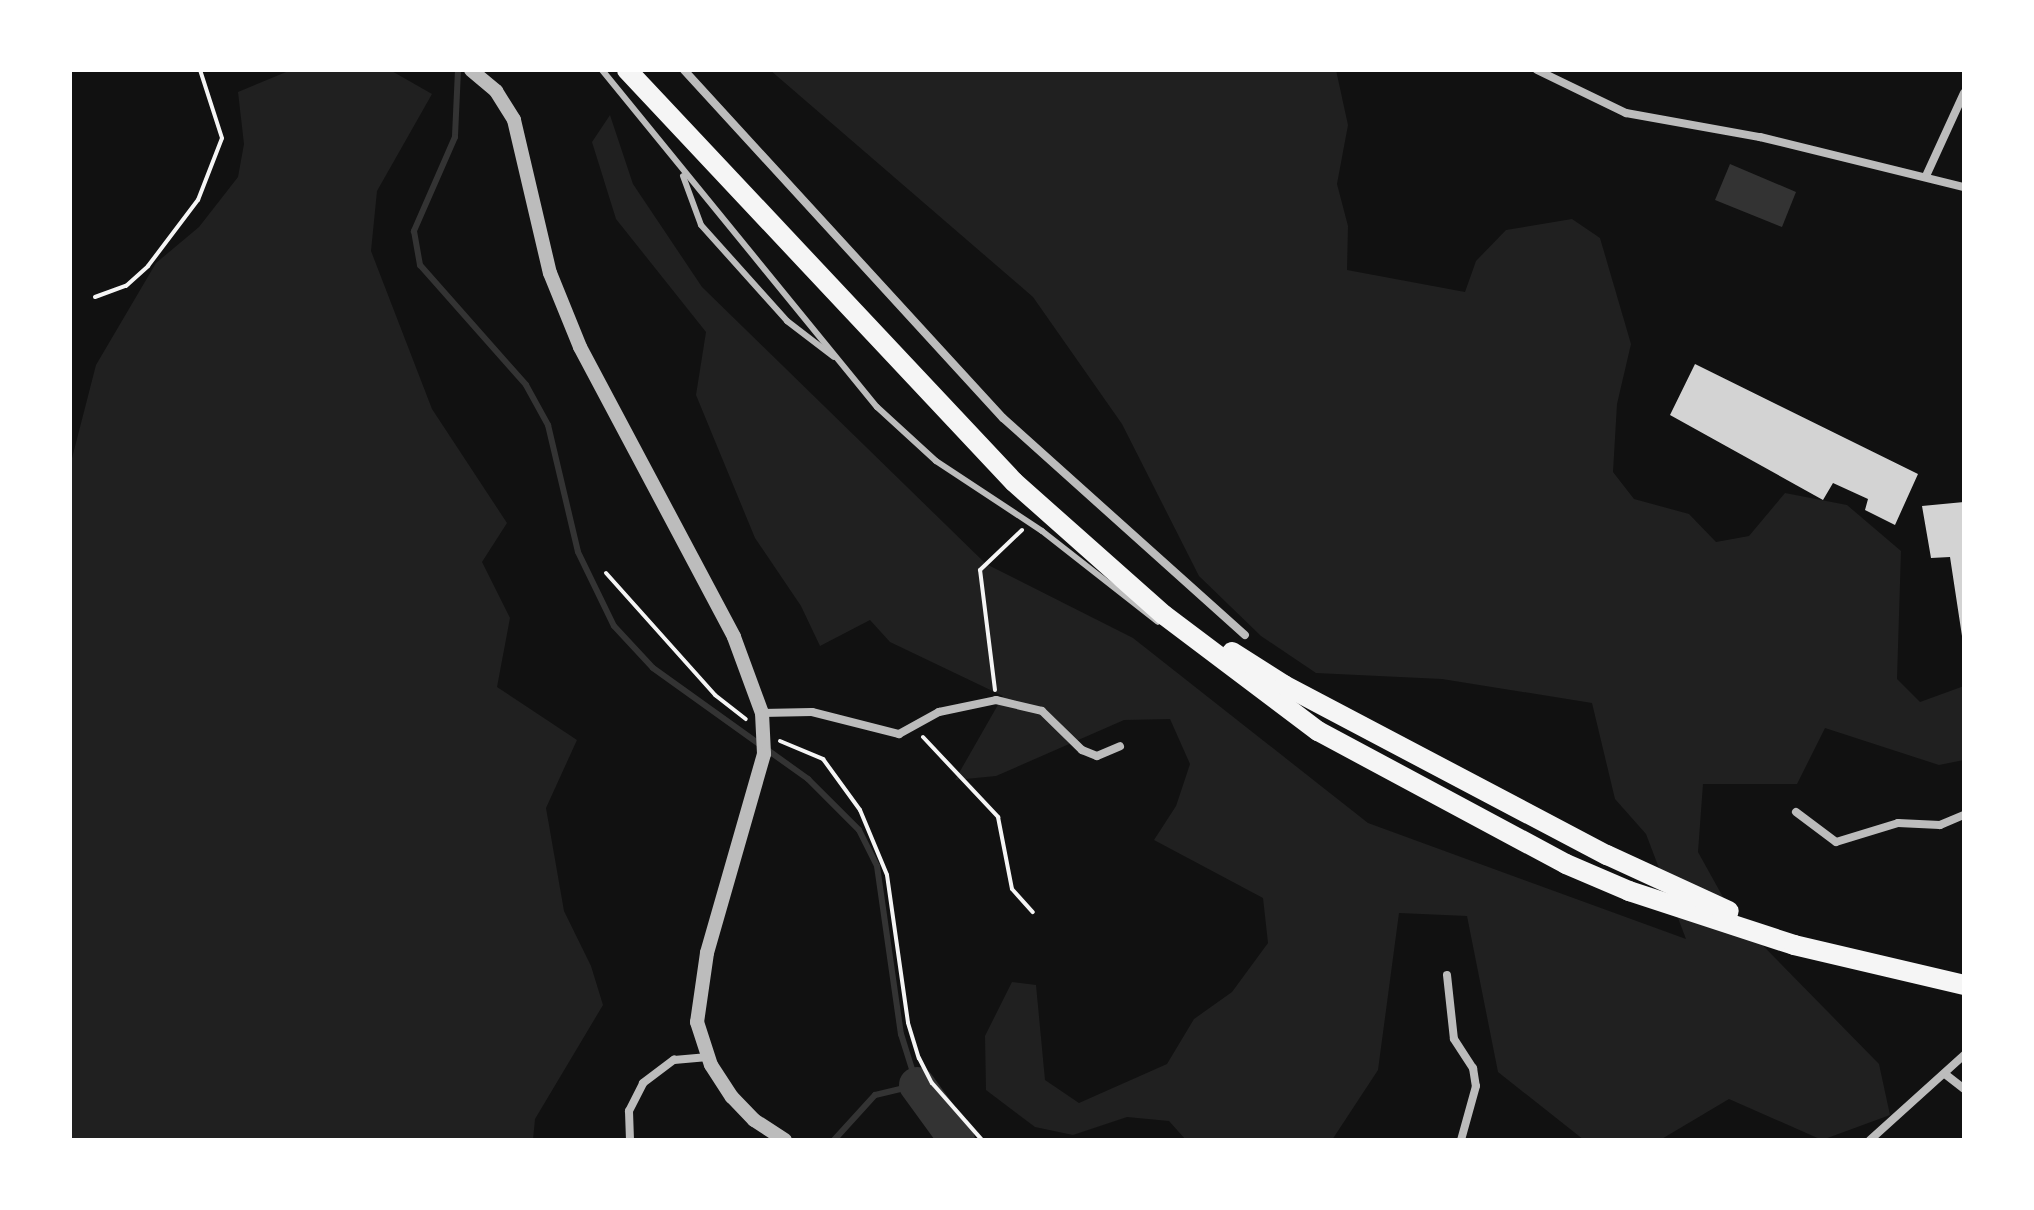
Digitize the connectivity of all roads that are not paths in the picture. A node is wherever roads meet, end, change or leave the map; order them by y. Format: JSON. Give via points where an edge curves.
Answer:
{"nodes":[{"id":1,"x":471,"y":70,"type":"edge"},
{"id":2,"x":602,"y":70,"type":"edge"},
{"id":3,"x":627,"y":70,"type":"edge"},
{"id":4,"x":642,"y":70,"type":"edge"},
{"id":5,"x":684,"y":70,"type":"edge"},
{"id":6,"x":1537,"y":70,"type":"edge"},
{"id":7,"x":1964,"y":93,"type":"edge"},
{"id":8,"x":679,"y":167,"type":"junction"},
{"id":9,"x":1926,"y":176,"type":"junction"},
{"id":10,"x":1964,"y":187,"type":"edge"},
{"id":11,"x":843,"y":365,"type":"junction"},
{"id":12,"x":1245,"y":635,"type":"dead end"},
{"id":13,"x":1220,"y":658,"type":"junction"},
{"id":14,"x":762,"y":713,"type":"junction"},
{"id":15,"x":1120,"y":746,"type":"dead end"},
{"id":16,"x":1796,"y":812,"type":"dead end"},
{"id":17,"x":1964,"y":815,"type":"edge"},
{"id":18,"x":1896,"y":965,"type":"junction"},
{"id":19,"x":1964,"y":974,"type":"edge"},
{"id":20,"x":1447,"y":975,"type":"dead end"},
{"id":21,"x":1964,"y":985,"type":"edge"},
{"id":22,"x":1964,"y":1055,"type":"edge"},
{"id":23,"x":708,"y":1057,"type":"junction"},
{"id":24,"x":1945,"y":1074,"type":"junction"},
{"id":25,"x":1964,"y":1089,"type":"edge"},
{"id":26,"x":630,"y":1140,"type":"edge"},
{"id":27,"x":785,"y":1140,"type":"edge"},
{"id":28,"x":1461,"y":1140,"type":"edge"},
{"id":29,"x":1870,"y":1140,"type":"edge"}],
"edges":[{"from":1,"to":14,"type":"street","via":[[496,91],[514,120],[550,273],[580,347],[734,637]]},
{"from":2,"to":8,"type":"lane"},
{"from":3,"to":13,"type":"highway","via":[[1014,482],[1107,568]]},
{"from":4,"to":18,"type":"highway","via":[[1022,475],[1115,560],[1237,656],[1658,880],[1798,936]]},
{"from":5,"to":12,"type":"street","via":[[1003,418]]},
{"from":6,"to":9,"type":"street","via":[[1626,113],[1760,137]]},
{"from":7,"to":9,"type":"street"},
{"from":8,"to":11,"type":"lane"},
{"from":8,"to":11,"type":"lane","via":[[701,225],[787,321]]},
{"from":9,"to":10,"type":"street"},
{"from":11,"to":13,"type":"lane","via":[[877,407],[936,461],[1042,531],[1175,635]]},
{"from":13,"to":18,"type":"highway","via":[[1343,746],[1566,864],[1629,891],[1794,945]]},
{"from":14,"to":15,"type":"street","via":[[812,712],[899,734],[939,712],[996,700],[1042,711],[1082,750],[1097,756]]},
{"from":14,"to":23,"type":"street","via":[[764,754],[753,804],[698,989],[697,1022]]},
{"from":16,"to":17,"type":"street","via":[[1836,842],[1898,823],[1940,825]]},
{"from":18,"to":19,"type":"highway"},
{"from":18,"to":21,"type":"highway"},
{"from":20,"to":28,"type":"street","via":[[1454,1039],[1473,1068],[1476,1086]]},
{"from":22,"to":24,"type":"street"},
{"from":23,"to":26,"type":"street","via":[[674,1060],[643,1083],[629,1111]]},
{"from":23,"to":27,"type":"street","via":[[732,1097],[754,1120]]},
{"from":24,"to":25,"type":"street"},
{"from":24,"to":29,"type":"street"}]}
